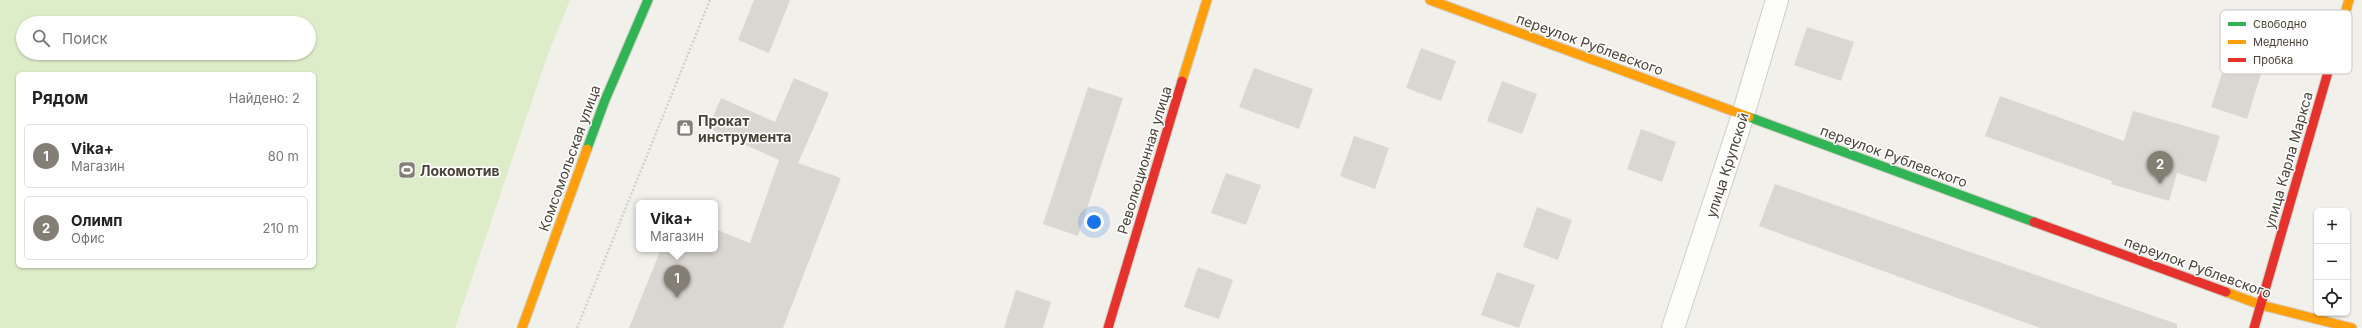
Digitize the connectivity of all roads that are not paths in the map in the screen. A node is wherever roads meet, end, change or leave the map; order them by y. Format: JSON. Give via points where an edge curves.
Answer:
{"nodes":[{"id":1,"x":648,"y":0,"type":"edge"},
{"id":2,"x":1207,"y":0,"type":"edge"},
{"id":3,"x":1430,"y":0,"type":"edge"},
{"id":4,"x":1776,"y":0,"type":"edge"},
{"id":5,"x":2349,"y":0,"type":"edge"},
{"id":6,"x":2346,"y":10,"type":"edge"},
{"id":7,"x":2328,"y":74,"type":"edge"},
{"id":8,"x":1743,"y":115,"type":"junction"},
{"id":9,"x":2261,"y":305,"type":"junction"},
{"id":10,"x":522,"y":328,"type":"edge"},
{"id":11,"x":1108,"y":328,"type":"edge"},
{"id":12,"x":1673,"y":328,"type":"edge"},
{"id":13,"x":2254,"y":328,"type":"edge"},
{"id":14,"x":2352,"y":328,"type":"edge"}],
"edges":[{"from":1,"to":10,"type":"street","name":"Комсомольская улица","via":[[605,100]]},
{"from":2,"to":11,"type":"street","name":"Революционная улица"},
{"from":3,"to":8,"type":"street","name":"переулок Рублевского"},
{"from":4,"to":8,"type":"street","name":"улица Крупской"},
{"from":5,"to":6,"type":"street","name":"улица Карла Маркса"},
{"from":7,"to":9,"type":"street","name":"улица Карла Маркса"},
{"from":8,"to":9,"type":"street","name":"переулок Рублевского"},
{"from":8,"to":12,"type":"street","name":"улица Крупской"},
{"from":9,"to":13,"type":"street","name":"улица Карла Маркса"},
{"from":9,"to":14,"type":"street","name":"переулок Рублевского"}]}
